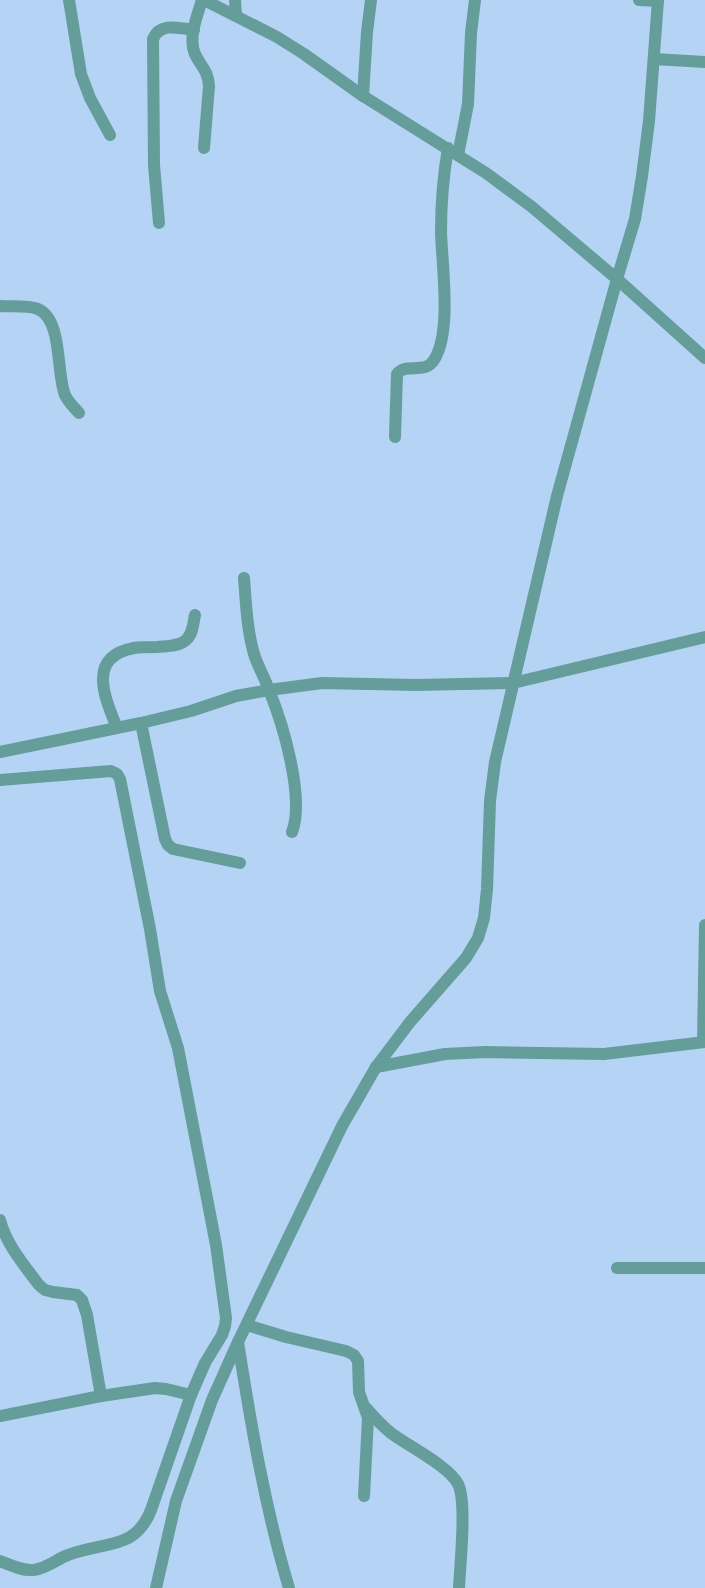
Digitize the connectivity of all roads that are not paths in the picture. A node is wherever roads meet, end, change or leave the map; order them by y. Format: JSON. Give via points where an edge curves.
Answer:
{"nodes":[{"id":1,"x":69,"y":0,"type":"edge"},
{"id":2,"x":203,"y":0,"type":"edge"},
{"id":3,"x":235,"y":0,"type":"edge"},
{"id":4,"x":371,"y":0,"type":"edge"},
{"id":5,"x":475,"y":0,"type":"edge"},
{"id":6,"x":639,"y":0,"type":"edge"},
{"id":7,"x":658,"y":0,"type":"edge"},
{"id":8,"x":236,"y":15,"type":"junction"},
{"id":9,"x":194,"y":30,"type":"junction"},
{"id":10,"x":654,"y":59,"type":"junction"},
{"id":11,"x":705,"y":62,"type":"edge"},
{"id":12,"x":363,"y":96,"type":"junction"},
{"id":13,"x":110,"y":134,"type":"dead end"},
{"id":14,"x":204,"y":148,"type":"dead end"},
{"id":15,"x":453,"y":152,"type":"junction"},
{"id":16,"x":159,"y":223,"type":"dead end"},
{"id":17,"x":617,"y":279,"type":"junction"},
{"id":18,"x":0,"y":306,"type":"edge"},
{"id":19,"x":704,"y":356,"type":"edge"},
{"id":20,"x":79,"y":413,"type":"dead end"},
{"id":21,"x":395,"y":438,"type":"dead end"},
{"id":22,"x":244,"y":578,"type":"dead end"},
{"id":23,"x":195,"y":615,"type":"dead end"},
{"id":24,"x":705,"y":637,"type":"edge"},
{"id":25,"x":513,"y":683,"type":"junction"},
{"id":26,"x":269,"y":690,"type":"junction"},
{"id":27,"x":141,"y":724,"type":"junction"},
{"id":28,"x":117,"y":728,"type":"junction"},
{"id":29,"x":0,"y":752,"type":"edge"},
{"id":30,"x":0,"y":780,"type":"edge"},
{"id":31,"x":292,"y":832,"type":"dead end"},
{"id":32,"x":240,"y":863,"type":"dead end"},
{"id":33,"x":705,"y":925,"type":"edge"},
{"id":34,"x":704,"y":1042,"type":"edge"},
{"id":35,"x":376,"y":1067,"type":"junction"},
{"id":36,"x":0,"y":1220,"type":"edge"},
{"id":37,"x":617,"y":1268,"type":"dead end"},
{"id":38,"x":705,"y":1268,"type":"edge"},
{"id":39,"x":246,"y":1325,"type":"junction"},
{"id":40,"x":238,"y":1342,"type":"junction"},
{"id":41,"x":191,"y":1395,"type":"junction"},
{"id":42,"x":101,"y":1396,"type":"junction"},
{"id":43,"x":366,"y":1408,"type":"junction"},
{"id":44,"x":0,"y":1416,"type":"edge"},
{"id":45,"x":364,"y":1496,"type":"dead end"},
{"id":46,"x":0,"y":1561,"type":"edge"},
{"id":47,"x":156,"y":1588,"type":"edge"},
{"id":48,"x":289,"y":1588,"type":"edge"},
{"id":49,"x":459,"y":1588,"type":"edge"}],
"edges":[{"from":1,"to":13,"type":"street","via":[[81,74]]},
{"from":2,"to":8,"type":"street"},
{"from":2,"to":9,"type":"street"},
{"from":3,"to":8,"type":"street"},
{"from":4,"to":12,"type":"street"},
{"from":5,"to":15,"type":"street","via":[[468,104]]},
{"from":6,"to":7,"type":"street"},
{"from":7,"to":10,"type":"street"},
{"from":8,"to":12,"type":"street","via":[[304,54]]},
{"from":9,"to":14,"type":"street","via":[[192,44],[206,70],[209,86]]},
{"from":9,"to":16,"type":"street","via":[[169,27],[161,29],[153,39],[154,165]]},
{"from":10,"to":11,"type":"street"},
{"from":10,"to":17,"type":"street","via":[[635,219]]},
{"from":12,"to":15,"type":"street"},
{"from":15,"to":17,"type":"street","via":[[532,207]]},
{"from":15,"to":21,"type":"street","via":[[441,196],[445,309],[441,346],[429,366],[404,369],[397,374]]},
{"from":17,"to":19,"type":"street"},
{"from":17,"to":25,"type":"street","via":[[557,496]]},
{"from":18,"to":20,"type":"street","via":[[39,310],[49,318],[55,333],[63,390]]},
{"from":22,"to":26,"type":"street","via":[[252,645]]},
{"from":23,"to":28,"type":"street","via":[[192,632],[178,645],[134,648],[109,660],[102,677]]},
{"from":24,"to":25,"type":"street"},
{"from":25,"to":26,"type":"street","via":[[322,684]]},
{"from":25,"to":35,"type":"street","via":[[495,762],[490,801],[488,889],[478,938],[466,958]]},
{"from":26,"to":27,"type":"street","via":[[236,696]]},
{"from":26,"to":31,"type":"street","via":[[285,740],[296,798],[296,824]]},
{"from":27,"to":28,"type":"street"},
{"from":27,"to":32,"type":"street","via":[[168,845],[173,849]]},
{"from":28,"to":29,"type":"street"},
{"from":30,"to":41,"type":"street","via":[[111,771],[120,779],[160,991],[178,1048],[216,1245],[226,1318],[222,1335],[205,1362]]},
{"from":33,"to":34,"type":"street"},
{"from":34,"to":35,"type":"street","via":[[604,1054],[445,1054]]},
{"from":35,"to":39,"type":"street","via":[[342,1126]]},
{"from":36,"to":42,"type":"street","via":[[4,1234],[39,1285],[52,1292],[77,1295],[82,1300]]},
{"from":37,"to":38,"type":"street"},
{"from":39,"to":40,"type":"street"},
{"from":39,"to":43,"type":"street","via":[[354,1355],[358,1361],[359,1392]]},
{"from":40,"to":47,"type":"street","via":[[212,1400],[176,1501]]},
{"from":40,"to":48,"type":"street","via":[[265,1494]]},
{"from":41,"to":42,"type":"street","via":[[154,1388]]},
{"from":41,"to":46,"type":"street","via":[[151,1510],[140,1531],[127,1539],[67,1555],[35,1570]]},
{"from":42,"to":44,"type":"street"},
{"from":43,"to":45,"type":"street","via":[[368,1431]]},
{"from":43,"to":49,"type":"street","via":[[390,1432],[445,1469],[459,1485],[462,1493]]}]}
